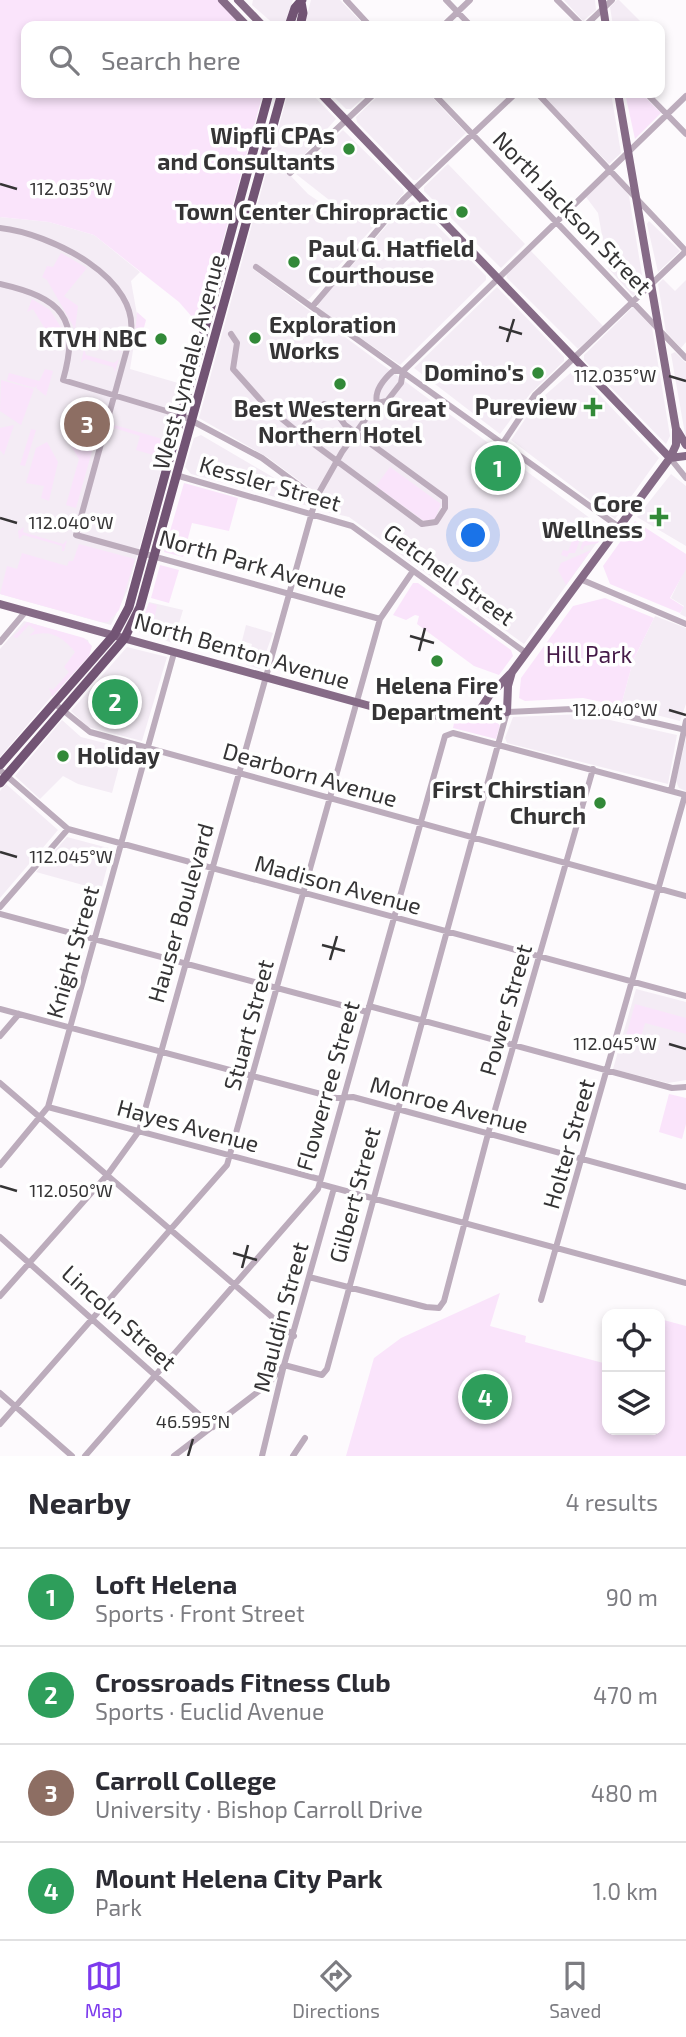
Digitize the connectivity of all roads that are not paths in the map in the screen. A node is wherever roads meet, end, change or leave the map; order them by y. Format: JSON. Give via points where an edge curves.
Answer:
{"nodes":[{"id":1,"x":222,"y":0,"type":"edge"},
{"id":2,"x":346,"y":0,"type":"edge"},
{"id":3,"x":446,"y":0,"type":"edge"},
{"id":4,"x":470,"y":0,"type":"edge"},
{"id":5,"x":557,"y":0,"type":"edge"},
{"id":6,"x":612,"y":0,"type":"edge"},
{"id":7,"x":242,"y":1,"type":"edge"},
{"id":8,"x":301,"y":1,"type":"edge"},
{"id":9,"x":603,"y":4,"type":"edge"},
{"id":10,"x":234,"y":12,"type":"junction"},
{"id":11,"x":458,"y":12,"type":"junction"},
{"id":12,"x":242,"y":21,"type":"edge"},
{"id":13,"x":259,"y":21,"type":"edge"},
{"id":14,"x":291,"y":21,"type":"edge"},
{"id":15,"x":301,"y":21,"type":"edge"},
{"id":16,"x":365,"y":21,"type":"edge"},
{"id":17,"x":448,"y":21,"type":"edge"},
{"id":18,"x":466,"y":21,"type":"edge"},
{"id":19,"x":579,"y":21,"type":"edge"},
{"id":20,"x":588,"y":21,"type":"edge"},
{"id":21,"x":686,"y":96,"type":"edge"},
{"id":22,"x":268,"y":98,"type":"edge"},
{"id":23,"x":281,"y":98,"type":"edge"},
{"id":24,"x":325,"y":98,"type":"edge"},
{"id":25,"x":370,"y":98,"type":"edge"},
{"id":26,"x":438,"y":98,"type":"edge"},
{"id":27,"x":511,"y":98,"type":"edge"},
{"id":28,"x":542,"y":98,"type":"edge"},
{"id":29,"x":619,"y":98,"type":"edge"},
{"id":30,"x":651,"y":98,"type":"edge"},
{"id":31,"x":667,"y":114,"type":"junction"},
{"id":32,"x":347,"y":120,"type":"junction"},
{"id":33,"x":686,"y":134,"type":"edge"},
{"id":34,"x":473,"y":135,"type":"junction"},
{"id":35,"x":629,"y":151,"type":"junction"},
{"id":36,"x":610,"y":170,"type":"junction"},
{"id":37,"x":290,"y":173,"type":"dead end"},
{"id":38,"x":413,"y":190,"type":"junction"},
{"id":39,"x":636,"y":199,"type":"junction"},
{"id":40,"x":556,"y":222,"type":"junction"},
{"id":41,"x":0,"y":228,"type":"edge"},
{"id":42,"x":686,"y":251,"type":"edge"},
{"id":43,"x":256,"y":267,"type":"dead end"},
{"id":44,"x":497,"y":277,"type":"junction"},
{"id":45,"x":0,"y":284,"type":"edge"},
{"id":46,"x":652,"y":284,"type":"junction"},
{"id":47,"x":634,"y":302,"type":"junction"},
{"id":48,"x":312,"y":307,"type":"junction"},
{"id":49,"x":660,"y":331,"type":"junction"},
{"id":50,"x":231,"y":334,"type":"dead end"},
{"id":51,"x":686,"y":358,"type":"edge"},
{"id":52,"x":575,"y":359,"type":"junction"},
{"id":53,"x":403,"y":371,"type":"junction"},
{"id":54,"x":114,"y":396,"type":"junction"},
{"id":55,"x":377,"y":403,"type":"junction"},
{"id":56,"x":183,"y":416,"type":"junction"},
{"id":57,"x":194,"y":422,"type":"junction"},
{"id":58,"x":676,"y":429,"type":"junction"},
{"id":59,"x":356,"y":432,"type":"junction"},
{"id":60,"x":299,"y":433,"type":"junction"},
{"id":61,"x":503,"y":443,"type":"junction"},
{"id":62,"x":686,"y":445,"type":"edge"},
{"id":63,"x":686,"y":456,"type":"edge"},
{"id":64,"x":670,"y":458,"type":"junction"},
{"id":65,"x":337,"y":460,"type":"junction"},
{"id":66,"x":179,"y":476,"type":"junction"},
{"id":67,"x":686,"y":478,"type":"edge"},
{"id":68,"x":316,"y":498,"type":"junction"},
{"id":69,"x":312,"y":513,"type":"junction"},
{"id":70,"x":352,"y":526,"type":"joint"},
{"id":71,"x":619,"y":527,"type":"junction"},
{"id":72,"x":145,"y":554,"type":"junction"},
{"id":73,"x":156,"y":557,"type":"junction"},
{"id":74,"x":413,"y":571,"type":"junction"},
{"id":75,"x":580,"y":579,"type":"junction"},
{"id":76,"x":289,"y":594,"type":"junction"},
{"id":77,"x":0,"y":604,"type":"edge"},
{"id":78,"x":26,"y":611,"type":"junction"},
{"id":79,"x":380,"y":620,"type":"junction"},
{"id":80,"x":686,"y":624,"type":"edge"},
{"id":81,"x":114,"y":635,"type":"junction"},
{"id":82,"x":124,"y":639,"type":"junction"},
{"id":83,"x":0,"y":642,"type":"edge"},
{"id":84,"x":174,"y":653,"type":"junction"},
{"id":85,"x":526,"y":653,"type":"junction"},
{"id":86,"x":512,"y":672,"type":"junction"},
{"id":87,"x":265,"y":678,"type":"junction"},
{"id":88,"x":357,"y":703,"type":"junction"},
{"id":89,"x":54,"y":704,"type":"junction"},
{"id":90,"x":62,"y":711,"type":"junction"},
{"id":91,"x":507,"y":712,"type":"junction"},
{"id":92,"x":476,"y":716,"type":"junction"},
{"id":93,"x":686,"y":721,"type":"edge"},
{"id":94,"x":685,"y":730,"type":"edge"},
{"id":95,"x":499,"y":744,"type":"junction"},
{"id":96,"x":148,"y":748,"type":"junction"},
{"id":97,"x":593,"y":769,"type":"junction"},
{"id":98,"x":239,"y":773,"type":"junction"},
{"id":99,"x":2,"y":774,"type":"edge"},
{"id":100,"x":671,"y":791,"type":"junction"},
{"id":101,"x":686,"y":795,"type":"edge"},
{"id":102,"x":330,"y":798,"type":"junction"},
{"id":103,"x":421,"y":824,"type":"junction"},
{"id":104,"x":68,"y":829,"type":"junction"},
{"id":105,"x":473,"y":838,"type":"junction"},
{"id":106,"x":121,"y":844,"type":"junction"},
{"id":107,"x":566,"y":863,"type":"junction"},
{"id":108,"x":211,"y":869,"type":"junction"},
{"id":109,"x":660,"y":888,"type":"junction"},
{"id":110,"x":303,"y":893,"type":"junction"},
{"id":111,"x":686,"y":896,"type":"edge"},
{"id":112,"x":0,"y":907,"type":"edge"},
{"id":113,"x":0,"y":914,"type":"edge"},
{"id":114,"x":394,"y":918,"type":"junction"},
{"id":115,"x":446,"y":933,"type":"junction"},
{"id":116,"x":94,"y":940,"type":"junction"},
{"id":117,"x":539,"y":957,"type":"junction"},
{"id":118,"x":185,"y":964,"type":"junction"},
{"id":119,"x":634,"y":983,"type":"junction"},
{"id":120,"x":277,"y":988,"type":"junction"},
{"id":121,"x":686,"y":996,"type":"edge"},
{"id":122,"x":0,"y":1009,"type":"edge"},
{"id":123,"x":368,"y":1009,"type":"junction"},
{"id":124,"x":19,"y":1014,"type":"junction"},
{"id":125,"x":422,"y":1021,"type":"junction"},
{"id":126,"x":70,"y":1027,"type":"junction"},
{"id":127,"x":0,"y":1036,"type":"edge"},
{"id":128,"x":514,"y":1047,"type":"junction"},
{"id":129,"x":161,"y":1052,"type":"junction"},
{"id":130,"x":608,"y":1071,"type":"junction"},
{"id":131,"x":253,"y":1076,"type":"junction"},
{"id":132,"x":0,"y":1083,"type":"edge"},
{"id":133,"x":686,"y":1087,"type":"edge"},
{"id":134,"x":343,"y":1098,"type":"junction"},
{"id":135,"x":48,"y":1107,"type":"junction"},
{"id":136,"x":397,"y":1109,"type":"junction"},
{"id":137,"x":40,"y":1118,"type":"junction"},
{"id":138,"x":139,"y":1132,"type":"junction"},
{"id":139,"x":488,"y":1134,"type":"junction"},
{"id":140,"x":231,"y":1156,"type":"junction"},
{"id":141,"x":583,"y":1159,"type":"junction"},
{"id":142,"x":0,"y":1165,"type":"edge"},
{"id":143,"x":108,"y":1174,"type":"junction"},
{"id":144,"x":319,"y":1181,"type":"junction"},
{"id":145,"x":686,"y":1186,"type":"edge"},
{"id":146,"x":334,"y":1188,"type":"junction"},
{"id":147,"x":372,"y":1198,"type":"junction"},
{"id":148,"x":465,"y":1223,"type":"junction"},
{"id":149,"x":170,"y":1229,"type":"junction"},
{"id":150,"x":0,"y":1237,"type":"edge"},
{"id":151,"x":557,"y":1248,"type":"junction"},
{"id":152,"x":31,"y":1262,"type":"junction"},
{"id":153,"x":309,"y":1277,"type":"junction"},
{"id":154,"x":235,"y":1283,"type":"junction"},
{"id":155,"x":686,"y":1283,"type":"edge"},
{"id":156,"x":347,"y":1288,"type":"junction"},
{"id":157,"x":0,"y":1296,"type":"edge"},
{"id":158,"x":541,"y":1300,"type":"dead end"},
{"id":159,"x":93,"y":1318,"type":"junction"},
{"id":160,"x":294,"y":1336,"type":"junction"},
{"id":161,"x":284,"y":1365,"type":"junction"},
{"id":162,"x":157,"y":1374,"type":"junction"},
{"id":163,"x":0,"y":1393,"type":"edge"},
{"id":164,"x":16,"y":1407,"type":"junction"},
{"id":165,"x":0,"y":1424,"type":"edge"},
{"id":166,"x":213,"y":1427,"type":"junction"},
{"id":167,"x":305,"y":1438,"type":"dead end"},
{"id":168,"x":72,"y":1456,"type":"edge"},
{"id":169,"x":85,"y":1456,"type":"edge"},
{"id":170,"x":174,"y":1456,"type":"edge"},
{"id":171,"x":262,"y":1456,"type":"edge"},
{"id":172,"x":293,"y":1456,"type":"edge"}],
"edges":[{"from":1,"to":10,"type":"main road"},
{"from":2,"to":16,"type":"street"},
{"from":3,"to":11,"type":"street"},
{"from":4,"to":11,"type":"street"},
{"from":5,"to":19,"type":"street"},
{"from":6,"to":9,"type":"street"},
{"from":7,"to":10,"type":"street"},
{"from":7,"to":13,"type":"main road"},
{"from":8,"to":14,"type":"highway"},
{"from":8,"to":15,"type":"highway"},
{"from":9,"to":20,"type":"street"},
{"from":10,"to":12,"type":"main road"},
{"from":11,"to":17,"type":"street"},
{"from":11,"to":18,"type":"street"},
{"from":21,"to":31,"type":"street"},
{"from":22,"to":56,"type":"highway","name":"West Lyndale Avenue"},
{"from":23,"to":57,"type":"highway","name":"West Lyndale Avenue"},
{"from":24,"to":32,"type":"main road"},
{"from":25,"to":32,"type":"street"},
{"from":26,"to":34,"type":"street","name":"North Jackson Street"},
{"from":27,"to":34,"type":"street"},
{"from":28,"to":36,"type":"street"},
{"from":29,"to":35,"type":"main road"},
{"from":30,"to":31,"type":"street"},
{"from":31,"to":33,"type":"street"},
{"from":31,"to":35,"type":"street"},
{"from":32,"to":37,"type":"street"},
{"from":32,"to":38,"type":"main road"},
{"from":34,"to":38,"type":"street"},
{"from":34,"to":40,"type":"street","name":"North Jackson Street"},
{"from":35,"to":36,"type":"street"},
{"from":35,"to":39,"type":"main road"},
{"from":36,"to":39,"type":"street"},
{"from":36,"to":40,"type":"street"},
{"from":38,"to":44,"type":"main road"},
{"from":38,"to":48,"type":"street"},
{"from":39,"to":42,"type":"street"},
{"from":39,"to":46,"type":"main road"},
{"from":40,"to":44,"type":"street"},
{"from":40,"to":47,"type":"street","name":"North Jackson Street"},
{"from":41,"to":54,"type":"street","via":[[62,249],[122,291],[130,308],[132,332]]},
{"from":42,"to":46,"type":"street"},
{"from":43,"to":48,"type":"street"},
{"from":44,"to":52,"type":"main road"},
{"from":44,"to":53,"type":"street"},
{"from":45,"to":54,"type":"street","via":[[44,298],[65,320],[71,346],[62,380]]},
{"from":46,"to":47,"type":"street"},
{"from":46,"to":49,"type":"main road"},
{"from":47,"to":49,"type":"street","name":"North Jackson Street"},
{"from":47,"to":52,"type":"street"},
{"from":48,"to":53,"type":"street"},
{"from":49,"to":51,"type":"street","name":"North Jackson Street"},
{"from":49,"to":58,"type":"main road"},
{"from":50,"to":60,"type":"street","via":[[237,343],[233,369],[265,405]]},
{"from":52,"to":61,"type":"street","via":[[536,395]]},
{"from":52,"to":64,"type":"main road"},
{"from":53,"to":55,"type":"street","via":[[401,383],[387,401]]},
{"from":53,"to":55,"type":"street","via":[[387,376],[376,393]]},
{"from":53,"to":61,"type":"street"},
{"from":54,"to":56,"type":"street"},
{"from":54,"to":72,"type":"street","name":"North Park Avenue","via":[[76,535]]},
{"from":55,"to":59,"type":"street","name":"Hauser Boulevard"},
{"from":56,"to":57,"type":"street"},
{"from":56,"to":72,"type":"highway","name":"West Lyndale Avenue"},
{"from":57,"to":66,"type":"highway","name":"West Lyndale Avenue"},
{"from":57,"to":68,"type":"street","via":[[262,457]]},
{"from":58,"to":62,"type":"main road"},
{"from":58,"to":64,"type":"main road"},
{"from":59,"to":60,"type":"street","via":[[328,404],[314,412]]},
{"from":59,"to":65,"type":"street","name":"Hauser Boulevard"},
{"from":59,"to":65,"type":"street","via":[[445,498],[445,509],[436,522],[422,524]]},
{"from":60,"to":65,"type":"street"},
{"from":61,"to":71,"type":"street"},
{"from":63,"to":64,"type":"main road"},
{"from":64,"to":67,"type":"street"},
{"from":64,"to":71,"type":"main road"},
{"from":65,"to":68,"type":"street","name":"Hauser Boulevard"},
{"from":66,"to":69,"type":"street","name":"Kessler Street"},
{"from":66,"to":73,"type":"highway","name":"West Lyndale Avenue"},
{"from":68,"to":69,"type":"street","name":"Hauser Boulevard"},
{"from":69,"to":70,"type":"street","name":"Kessler Street"},
{"from":69,"to":76,"type":"street","name":"Hauser Boulevard"},
{"from":70,"to":74,"type":"street","name":"Getchell Street"},
{"from":71,"to":75,"type":"main road"},
{"from":72,"to":73,"type":"street","name":"North Park Avenue"},
{"from":72,"to":81,"type":"highway","name":"West Lyndale Avenue","via":[[129,607]]},
{"from":73,"to":76,"type":"street","name":"North Park Avenue"},
{"from":73,"to":82,"type":"highway","name":"West Lyndale Avenue"},
{"from":74,"to":79,"type":"street","name":"Stuart Street"},
{"from":74,"to":85,"type":"street","name":"Getchell Street"},
{"from":75,"to":80,"type":"street"},
{"from":75,"to":85,"type":"main road"},
{"from":76,"to":79,"type":"street","name":"North Park Avenue"},
{"from":76,"to":87,"type":"street","name":"Hauser Boulevard"},
{"from":77,"to":78,"type":"main road","name":"North Benton Avenue"},
{"from":78,"to":81,"type":"main road","name":"North Benton Avenue"},
{"from":78,"to":83,"type":"street"},
{"from":79,"to":88,"type":"street","name":"Stuart Street"},
{"from":81,"to":82,"type":"main road","name":"North Benton Avenue"},
{"from":81,"to":89,"type":"highway","name":"West Lyndale Avenue"},
{"from":82,"to":84,"type":"main road","name":"North Benton Avenue"},
{"from":82,"to":90,"type":"highway","name":"West Lyndale Avenue"},
{"from":84,"to":87,"type":"main road","name":"North Benton Avenue"},
{"from":84,"to":96,"type":"street","name":"Knight Street"},
{"from":85,"to":86,"type":"main road"},
{"from":86,"to":91,"type":"main road"},
{"from":86,"to":92,"type":"main road"},
{"from":87,"to":88,"type":"main road","name":"North Benton Avenue"},
{"from":87,"to":98,"type":"street","name":"Hauser Boulevard"},
{"from":88,"to":92,"type":"main road","name":"North Benton Avenue","via":[[419,719]]},
{"from":88,"to":102,"type":"street","name":"Stuart Street"},
{"from":89,"to":90,"type":"street","name":"Dearborn Avenue"},
{"from":89,"to":99,"type":"highway","name":"West Lyndale Avenue"},
{"from":90,"to":96,"type":"street","name":"Dearborn Avenue","via":[[90,732]]},
{"from":90,"to":99,"type":"highway","name":"West Lyndale Avenue"},
{"from":91,"to":92,"type":"main road"},
{"from":91,"to":94,"type":"street","via":[[594,710]]},
{"from":91,"to":95,"type":"street"},
{"from":93,"to":94,"type":"street"},
{"from":94,"to":100,"type":"street"},
{"from":95,"to":97,"type":"street"},
{"from":95,"to":103,"type":"street","name":"Flowerree Street","via":[[447,734]]},
{"from":95,"to":105,"type":"street","name":"Gilbert Street"},
{"from":96,"to":98,"type":"street","name":"Dearborn Avenue"},
{"from":96,"to":106,"type":"street","name":"Knight Street"},
{"from":97,"to":100,"type":"street"},
{"from":97,"to":107,"type":"street","name":"Power Street"},
{"from":98,"to":102,"type":"street","name":"Dearborn Avenue"},
{"from":98,"to":108,"type":"street","name":"Hauser Boulevard"},
{"from":99,"to":104,"type":"street","name":"Madison Avenue"},
{"from":100,"to":101,"type":"street"},
{"from":101,"to":109,"type":"street","name":"Holter Street"},
{"from":102,"to":103,"type":"street","name":"Dearborn Avenue"},
{"from":102,"to":110,"type":"street","name":"Stuart Street"},
{"from":103,"to":105,"type":"street","name":"Dearborn Avenue"},
{"from":103,"to":114,"type":"street","name":"Flowerree Street"},
{"from":104,"to":106,"type":"street","name":"Madison Avenue"},
{"from":104,"to":112,"type":"street"},
{"from":105,"to":107,"type":"street","name":"Dearborn Avenue"},
{"from":105,"to":115,"type":"street","name":"Gilbert Street"},
{"from":106,"to":108,"type":"street","name":"Madison Avenue"},
{"from":106,"to":116,"type":"street","name":"Knight Street"},
{"from":107,"to":109,"type":"street","name":"Dearborn Avenue"},
{"from":107,"to":117,"type":"street","name":"Power Street"},
{"from":108,"to":110,"type":"street","name":"Madison Avenue"},
{"from":108,"to":118,"type":"street","name":"Hauser Boulevard"},
{"from":109,"to":111,"type":"street","name":"Dearborn Avenue"},
{"from":109,"to":119,"type":"street","name":"Holter Street"},
{"from":110,"to":114,"type":"street","name":"Madison Avenue"},
{"from":110,"to":120,"type":"street","name":"Stuart Street"},
{"from":113,"to":116,"type":"street"},
{"from":114,"to":115,"type":"street","name":"Madison Avenue"},
{"from":114,"to":123,"type":"street","name":"Flowerree Street"},
{"from":115,"to":117,"type":"street","name":"Madison Avenue"},
{"from":115,"to":125,"type":"street","name":"Gilbert Street"},
{"from":116,"to":118,"type":"street"},
{"from":116,"to":126,"type":"street","name":"Knight Street"},
{"from":117,"to":119,"type":"street","name":"Madison Avenue"},
{"from":117,"to":128,"type":"street","name":"Power Street"},
{"from":118,"to":120,"type":"street"},
{"from":118,"to":129,"type":"street","name":"Hauser Boulevard"},
{"from":119,"to":121,"type":"street","name":"Madison Avenue"},
{"from":119,"to":130,"type":"street","name":"Holter Street"},
{"from":120,"to":123,"type":"street"},
{"from":120,"to":131,"type":"street","name":"Stuart Street"},
{"from":122,"to":124,"type":"street","name":"Monroe Avenue"},
{"from":123,"to":125,"type":"street"},
{"from":123,"to":134,"type":"street","name":"Flowerree Street"},
{"from":124,"to":126,"type":"street","name":"Monroe Avenue"},
{"from":124,"to":127,"type":"street"},
{"from":125,"to":128,"type":"street"},
{"from":125,"to":136,"type":"street","name":"Gilbert Street"},
{"from":126,"to":129,"type":"street","name":"Monroe Avenue"},
{"from":126,"to":135,"type":"street","name":"Knight Street"},
{"from":128,"to":130,"type":"street"},
{"from":128,"to":139,"type":"street","name":"Power Street"},
{"from":129,"to":131,"type":"street","name":"Monroe Avenue"},
{"from":129,"to":138,"type":"street","name":"Hauser Boulevard"},
{"from":130,"to":133,"type":"street","via":[[672,1088]]},
{"from":130,"to":141,"type":"street","name":"Holter Street"},
{"from":131,"to":134,"type":"street","name":"Monroe Avenue"},
{"from":131,"to":140,"type":"street","name":"Stuart Street"},
{"from":132,"to":137,"type":"street"},
{"from":134,"to":136,"type":"street","name":"Monroe Avenue"},
{"from":134,"to":144,"type":"street","name":"Flowerree Street"},
{"from":135,"to":137,"type":"street","name":"Knight Street"},
{"from":135,"to":138,"type":"street","name":"Hayes Avenue"},
{"from":136,"to":139,"type":"street","name":"Monroe Avenue"},
{"from":136,"to":147,"type":"street","name":"Gilbert Street"},
{"from":137,"to":142,"type":"street","name":"Knight Street"},
{"from":137,"to":143,"type":"street"},
{"from":138,"to":140,"type":"street","name":"Hayes Avenue"},
{"from":138,"to":143,"type":"street","name":"Hauser Boulevard"},
{"from":139,"to":141,"type":"street","name":"Monroe Avenue"},
{"from":139,"to":148,"type":"street","name":"Power Street"},
{"from":140,"to":144,"type":"street","name":"Hayes Avenue"},
{"from":140,"to":149,"type":"street","name":"Stuart Street"},
{"from":141,"to":145,"type":"street","name":"Monroe Avenue"},
{"from":141,"to":151,"type":"street","name":"Holter Street"},
{"from":143,"to":149,"type":"street"},
{"from":143,"to":152,"type":"street","name":"Hauser Boulevard"},
{"from":144,"to":146,"type":"street","name":"Hayes Avenue"},
{"from":144,"to":154,"type":"street","name":"Flowerree Street"},
{"from":146,"to":147,"type":"street","name":"Hayes Avenue"},
{"from":146,"to":153,"type":"street","name":"Mauldin Street"},
{"from":147,"to":148,"type":"street","name":"Hayes Avenue"},
{"from":147,"to":156,"type":"street","name":"Gilbert Street"},
{"from":148,"to":151,"type":"street","name":"Hayes Avenue"},
{"from":148,"to":156,"type":"street","name":"Power Street","via":[[439,1308]]},
{"from":149,"to":154,"type":"street"},
{"from":149,"to":159,"type":"street","name":"Stuart Street"},
{"from":150,"to":152,"type":"street","name":"Lincoln Street"},
{"from":151,"to":155,"type":"street","name":"Hayes Avenue"},
{"from":151,"to":158,"type":"street","name":"Holter Street"},
{"from":152,"to":157,"type":"street","name":"Hauser Boulevard"},
{"from":152,"to":159,"type":"street","name":"Lincoln Street"},
{"from":153,"to":156,"type":"street"},
{"from":153,"to":160,"type":"street","name":"Mauldin Street"},
{"from":154,"to":160,"type":"street"},
{"from":154,"to":162,"type":"street","name":"Flowerree Street"},
{"from":156,"to":161,"type":"street","name":"Gilbert Street","via":[[324,1373]]},
{"from":159,"to":162,"type":"street","name":"Lincoln Street"},
{"from":159,"to":164,"type":"street","name":"Stuart Street"},
{"from":160,"to":161,"type":"street","name":"Mauldin Street"},
{"from":161,"to":166,"type":"street","via":[[268,1384]]},
{"from":161,"to":171,"type":"street","name":"Mauldin Street"},
{"from":162,"to":166,"type":"street","name":"Lincoln Street"},
{"from":162,"to":169,"type":"street","name":"Flowerree Street"},
{"from":163,"to":164,"type":"street"},
{"from":164,"to":165,"type":"street","name":"Stuart Street"},
{"from":164,"to":168,"type":"street"},
{"from":166,"to":170,"type":"street"},
{"from":167,"to":172,"type":"street"}]}
